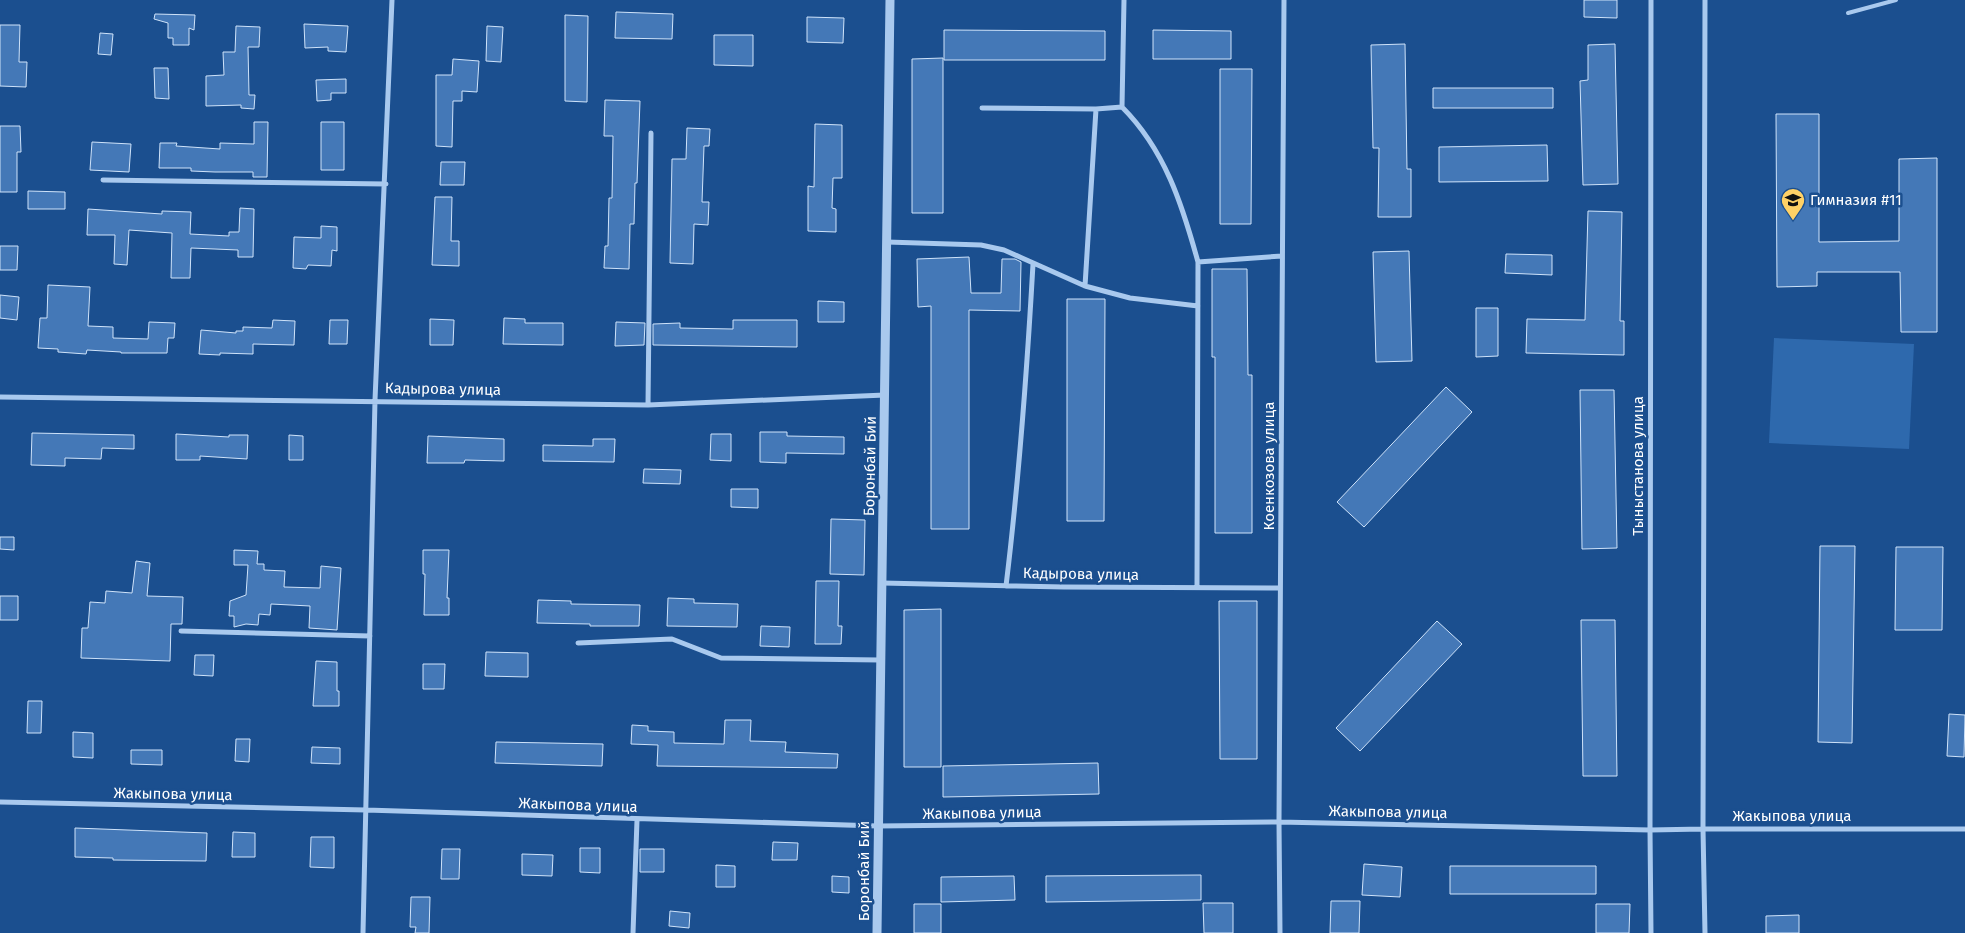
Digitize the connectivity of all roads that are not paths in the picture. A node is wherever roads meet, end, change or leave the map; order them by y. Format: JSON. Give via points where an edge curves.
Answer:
{"nodes":[{"id":1,"x":392,"y":0,"type":"edge"},
{"id":2,"x":890,"y":0,"type":"edge"},
{"id":3,"x":1124,"y":0,"type":"edge"},
{"id":4,"x":1284,"y":0,"type":"edge"},
{"id":5,"x":1651,"y":0,"type":"edge"},
{"id":6,"x":1705,"y":0,"type":"edge"},
{"id":7,"x":1896,"y":0,"type":"edge"},
{"id":8,"x":1848,"y":13,"type":"dead end"},
{"id":9,"x":1122,"y":107,"type":"junction"},
{"id":10,"x":982,"y":108,"type":"dead end"},
{"id":11,"x":1096,"y":109,"type":"junction"},
{"id":12,"x":651,"y":132,"type":"dead end"},
{"id":13,"x":103,"y":180,"type":"dead end"},
{"id":14,"x":386,"y":184,"type":"junction"},
{"id":15,"x":887,"y":242,"type":"junction"},
{"id":16,"x":1282,"y":256,"type":"junction"},
{"id":17,"x":1198,"y":262,"type":"junction"},
{"id":18,"x":1033,"y":264,"type":"junction"},
{"id":19,"x":1085,"y":286,"type":"junction"},
{"id":20,"x":1198,"y":306,"type":"junction"},
{"id":21,"x":885,"y":394,"type":"junction"},
{"id":22,"x":0,"y":397,"type":"edge"},
{"id":23,"x":375,"y":400,"type":"junction"},
{"id":24,"x":648,"y":405,"type":"junction"},
{"id":25,"x":882,"y":583,"type":"junction"},
{"id":26,"x":1006,"y":586,"type":"junction"},
{"id":27,"x":1197,"y":587,"type":"junction"},
{"id":28,"x":1280,"y":588,"type":"junction"},
{"id":29,"x":181,"y":631,"type":"dead end"},
{"id":30,"x":370,"y":636,"type":"junction"},
{"id":31,"x":578,"y":643,"type":"dead end"},
{"id":32,"x":880,"y":660,"type":"junction"},
{"id":33,"x":0,"y":802,"type":"edge"},
{"id":34,"x":366,"y":810,"type":"junction"},
{"id":35,"x":637,"y":820,"type":"junction"},
{"id":36,"x":1279,"y":822,"type":"junction"},
{"id":37,"x":878,"y":826,"type":"junction"},
{"id":38,"x":1703,"y":828,"type":"junction"},
{"id":39,"x":1965,"y":829,"type":"edge"},
{"id":40,"x":1650,"y":830,"type":"junction"},
{"id":41,"x":363,"y":933,"type":"edge"},
{"id":42,"x":633,"y":933,"type":"edge"},
{"id":43,"x":877,"y":933,"type":"edge"},
{"id":44,"x":1280,"y":933,"type":"edge"},
{"id":45,"x":1652,"y":933,"type":"edge"},
{"id":46,"x":1705,"y":933,"type":"edge"}],
"edges":[{"from":1,"to":14,"type":"street"},
{"from":2,"to":15,"type":"street","name":"Боронбай Бий"},
{"from":3,"to":9,"type":"street"},
{"from":4,"to":16,"type":"street","name":"Коенкозова улица"},
{"from":5,"to":40,"type":"street","name":"Тыныстанова улица"},
{"from":6,"to":38,"type":"street"},
{"from":7,"to":8,"type":"lane"},
{"from":9,"to":11,"type":"street"},
{"from":9,"to":17,"type":"street","via":[[1139,124],[1164,164],[1187,220]]},
{"from":10,"to":11,"type":"street"},
{"from":11,"to":19,"type":"street"},
{"from":12,"to":24,"type":"street"},
{"from":13,"to":14,"type":"street"},
{"from":14,"to":23,"type":"street"},
{"from":15,"to":18,"type":"street","via":[[981,245],[1004,250]]},
{"from":15,"to":21,"type":"street","name":"Боронбай Бий"},
{"from":16,"to":17,"type":"street"},
{"from":16,"to":28,"type":"street","name":"Коенкозова улица"},
{"from":17,"to":20,"type":"street"},
{"from":18,"to":19,"type":"street"},
{"from":18,"to":26,"type":"street","via":[[1015,511]]},
{"from":19,"to":20,"type":"street","via":[[1130,298]]},
{"from":20,"to":27,"type":"street"},
{"from":21,"to":24,"type":"street","name":"Кадырова улица"},
{"from":21,"to":25,"type":"street","name":"Боронбай Бий"},
{"from":22,"to":23,"type":"street","name":"Кадырова улица"},
{"from":23,"to":24,"type":"street","name":"Кадырова улица"},
{"from":23,"to":30,"type":"street"},
{"from":25,"to":26,"type":"street","name":"Кадырова улица"},
{"from":25,"to":32,"type":"street","name":"Боронбай Бий"},
{"from":26,"to":27,"type":"street","name":"Кадырова улица"},
{"from":27,"to":28,"type":"street","name":"Кадырова улица"},
{"from":28,"to":36,"type":"street","name":"Коенкозова улица"},
{"from":29,"to":30,"type":"street"},
{"from":30,"to":34,"type":"street"},
{"from":31,"to":32,"type":"street","via":[[672,639],[720,658]]},
{"from":32,"to":37,"type":"street","name":"Боронбай Бий"},
{"from":33,"to":34,"type":"street","name":"Жакыпова улица"},
{"from":34,"to":35,"type":"street","name":"Жакыпова улица"},
{"from":34,"to":41,"type":"street"},
{"from":35,"to":37,"type":"street","name":"Жакыпова улица"},
{"from":35,"to":42,"type":"street"},
{"from":36,"to":37,"type":"street","name":"Жакыпова улица"},
{"from":36,"to":40,"type":"street","name":"Жакыпова улица"},
{"from":36,"to":44,"type":"street","name":"Коенкозова улица"},
{"from":37,"to":43,"type":"street","name":"Боронбай Бий"},
{"from":38,"to":39,"type":"street","name":"Жакыпова улица"},
{"from":38,"to":40,"type":"street","name":"Жакыпова улица"},
{"from":38,"to":46,"type":"street"},
{"from":40,"to":45,"type":"street","name":"Тыныстанова улица"}]}
